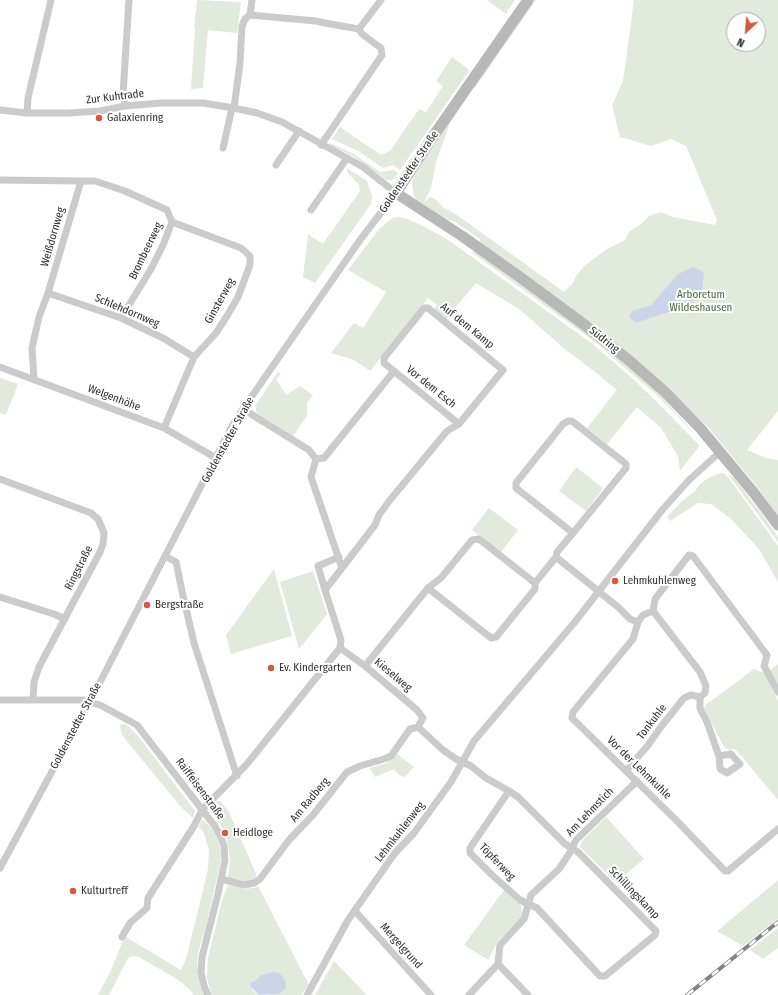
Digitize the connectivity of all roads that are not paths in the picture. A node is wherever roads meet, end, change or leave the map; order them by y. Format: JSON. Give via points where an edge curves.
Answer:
{"nodes":[{"id":1,"x":51,"y":0,"type":"edge"},
{"id":2,"x":129,"y":0,"type":"edge"},
{"id":3,"x":252,"y":0,"type":"edge"},
{"id":4,"x":381,"y":0,"type":"edge"},
{"id":5,"x":528,"y":0,"type":"edge"},
{"id":6,"x":250,"y":16,"type":"junction"},
{"id":7,"x":359,"y":29,"type":"junction"},
{"id":8,"x":125,"y":106,"type":"junction"},
{"id":9,"x":233,"y":108,"type":"junction"},
{"id":10,"x":0,"y":110,"type":"edge"},
{"id":11,"x":28,"y":113,"type":"junction"},
{"id":12,"x":299,"y":131,"type":"junction"},
{"id":13,"x":321,"y":145,"type":"junction"},
{"id":14,"x":223,"y":148,"type":"dead end"},
{"id":15,"x":347,"y":158,"type":"junction"},
{"id":16,"x":276,"y":165,"type":"dead end"},
{"id":17,"x":0,"y":180,"type":"edge"},
{"id":18,"x":81,"y":181,"type":"junction"},
{"id":19,"x":396,"y":193,"type":"junction"},
{"id":20,"x":311,"y":210,"type":"dead end"},
{"id":21,"x":172,"y":222,"type":"junction"},
{"id":22,"x":48,"y":293,"type":"junction"},
{"id":23,"x":121,"y":318,"type":"junction"},
{"id":24,"x":194,"y":357,"type":"junction"},
{"id":25,"x":0,"y":367,"type":"edge"},
{"id":26,"x":394,"y":371,"type":"junction"},
{"id":27,"x":34,"y":379,"type":"junction"},
{"id":28,"x":243,"y":409,"type":"junction"},
{"id":29,"x":459,"y":424,"type":"junction"},
{"id":30,"x":164,"y":428,"type":"junction"},
{"id":31,"x":720,"y":452,"type":"junction"},
{"id":32,"x":216,"y":458,"type":"junction"},
{"id":33,"x":316,"y":459,"type":"junction"},
{"id":34,"x":0,"y":479,"type":"edge"},
{"id":35,"x":778,"y":525,"type":"edge"},
{"id":36,"x":573,"y":533,"type":"junction"},
{"id":37,"x":165,"y":556,"type":"junction"},
{"id":38,"x":339,"y":557,"type":"junction"},
{"id":39,"x":556,"y":557,"type":"junction"},
{"id":40,"x":342,"y":568,"type":"junction"},
{"id":41,"x":535,"y":583,"type":"junction"},
{"id":42,"x":428,"y":588,"type":"junction"},
{"id":43,"x":325,"y":590,"type":"junction"},
{"id":44,"x":599,"y":592,"type":"junction"},
{"id":45,"x":0,"y":597,"type":"edge"},
{"id":46,"x":653,"y":611,"type":"junction"},
{"id":47,"x":65,"y":619,"type":"junction"},
{"id":48,"x":638,"y":622,"type":"junction"},
{"id":49,"x":340,"y":648,"type":"junction"},
{"id":50,"x":365,"y":666,"type":"junction"},
{"id":51,"x":778,"y":692,"type":"edge"},
{"id":52,"x":700,"y":697,"type":"junction"},
{"id":53,"x":0,"y":700,"type":"edge"},
{"id":54,"x":33,"y":700,"type":"junction"},
{"id":55,"x":89,"y":702,"type":"junction"},
{"id":56,"x":418,"y":727,"type":"junction"},
{"id":57,"x":719,"y":756,"type":"dead end"},
{"id":58,"x":462,"y":762,"type":"junction"},
{"id":59,"x":626,"y":771,"type":"junction"},
{"id":60,"x":237,"y":776,"type":"junction"},
{"id":61,"x":637,"y":781,"type":"junction"},
{"id":62,"x":510,"y":792,"type":"junction"},
{"id":63,"x":202,"y":810,"type":"junction"},
{"id":64,"x":778,"y":829,"type":"edge"},
{"id":65,"x":572,"y":848,"type":"junction"},
{"id":66,"x":0,"y":868,"type":"edge"},
{"id":67,"x":221,"y":879,"type":"junction"},
{"id":68,"x":528,"y":902,"type":"junction"},
{"id":69,"x":355,"y":911,"type":"junction"},
{"id":70,"x":122,"y":937,"type":"dead end"},
{"id":71,"x":498,"y":964,"type":"junction"},
{"id":72,"x":208,"y":995,"type":"edge"},
{"id":73,"x":307,"y":995,"type":"edge"},
{"id":74,"x":431,"y":995,"type":"edge"},
{"id":75,"x":469,"y":995,"type":"edge"},
{"id":76,"x":528,"y":995,"type":"edge"}],
"edges":[{"from":1,"to":11,"type":"street","via":[[28,98]]},
{"from":2,"to":8,"type":"street","via":[[122,94]]},
{"from":3,"to":6,"type":"street"},
{"from":4,"to":7,"type":"street"},
{"from":5,"to":19,"type":"main road","name":"Goldenstedter Straße"},
{"from":6,"to":7,"type":"street","via":[[316,20],[324,24]]},
{"from":6,"to":9,"type":"street","via":[[242,26],[240,63]]},
{"from":7,"to":13,"type":"street","via":[[381,48],[382,55]]},
{"from":8,"to":9,"type":"street","name":"Zur Kuhtrade","via":[[203,103]]},
{"from":8,"to":11,"type":"street","name":"Zur Kuhtrade","via":[[100,111]]},
{"from":9,"to":12,"type":"street","name":"Zur Kuhtrade","via":[[277,120]]},
{"from":9,"to":14,"type":"street"},
{"from":10,"to":11,"type":"street","name":"Zur Kuhtrade"},
{"from":12,"to":13,"type":"street","name":"Zur Kuhtrade"},
{"from":12,"to":16,"type":"street"},
{"from":13,"to":15,"type":"street","name":"Zur Kuhtrade"},
{"from":15,"to":19,"type":"street","name":"Zur Kuhtrade"},
{"from":15,"to":20,"type":"street"},
{"from":17,"to":18,"type":"street"},
{"from":18,"to":21,"type":"street","name":"Brombeerweg","via":[[95,181],[160,206],[167,210]]},
{"from":18,"to":22,"type":"street","name":"Weißdornweg"},
{"from":19,"to":28,"type":"street","name":"Goldenstedter Straße","via":[[360,240]]},
{"from":19,"to":31,"type":"main road","name":"Südring","via":[[462,236],[586,326],[665,392]]},
{"from":21,"to":23,"type":"street","name":"Brombeerweg","via":[[151,269]]},
{"from":21,"to":24,"type":"street","name":"Ginsterweg","via":[[241,248],[250,256],[250,265],[238,297],[216,333]]},
{"from":22,"to":23,"type":"street","name":"Schlehdornweg"},
{"from":22,"to":27,"type":"street","name":"Weißdornweg","via":[[32,348]]},
{"from":23,"to":24,"type":"street","name":"Schlehdornweg","via":[[163,338]]},
{"from":24,"to":30,"type":"street","name":"Ginsterweg"},
{"from":25,"to":27,"type":"street","name":"Welgenhöhe"},
{"from":26,"to":29,"type":"street","name":"Vor dem Esch"},
{"from":26,"to":29,"type":"street","name":"Auf dem Kamp","via":[[384,363],[384,358],[424,308],[428,308],[503,370]]},
{"from":26,"to":33,"type":"street","name":"Vor dem Esch","via":[[324,458]]},
{"from":27,"to":30,"type":"street","name":"Welgenhöhe"},
{"from":28,"to":32,"type":"street","name":"Goldenstedter Straße"},
{"from":28,"to":33,"type":"street","via":[[309,450]]},
{"from":29,"to":40,"type":"street","name":"Vor dem Esch","via":[[447,432],[390,500],[375,525]]},
{"from":30,"to":32,"type":"street","name":"Welgenhöhe"},
{"from":31,"to":35,"type":"main road","name":"Südring"},
{"from":31,"to":44,"type":"street","name":"Lehmkuhlenweg","via":[[689,480],[663,509]]},
{"from":32,"to":37,"type":"street","name":"Goldenstedter Straße"},
{"from":33,"to":38,"type":"street","via":[[311,477]]},
{"from":34,"to":47,"type":"street","name":"Ringstraße","via":[[91,513],[98,518],[104,533],[103,544]]},
{"from":36,"to":36,"type":"street","via":[[516,488],[516,484],[568,421],[572,421],[626,464],[626,468]]},
{"from":36,"to":39,"type":"street","via":[[557,552]]},
{"from":37,"to":55,"type":"street","name":"Goldenstedter Straße"},
{"from":37,"to":60,"type":"street","via":[[176,562],[194,643]]},
{"from":38,"to":40,"type":"street"},
{"from":38,"to":43,"type":"street","via":[[318,566]]},
{"from":39,"to":41,"type":"street"},
{"from":39,"to":44,"type":"street"},
{"from":40,"to":43,"type":"street"},
{"from":41,"to":42,"type":"street","via":[[479,539],[472,540],[441,578]]},
{"from":41,"to":42,"type":"street","via":[[535,588],[496,638],[490,638]]},
{"from":42,"to":50,"type":"street"},
{"from":43,"to":49,"type":"street","via":[[341,640]]},
{"from":44,"to":48,"type":"street","via":[[630,620]]},
{"from":44,"to":58,"type":"street","name":"Lehmkuhlenweg","via":[[474,741]]},
{"from":45,"to":47,"type":"street"},
{"from":46,"to":48,"type":"street","via":[[643,615]]},
{"from":46,"to":51,"type":"street","via":[[655,600],[689,555],[693,556],[767,655],[764,666]]},
{"from":46,"to":52,"type":"street","via":[[700,672],[706,686]]},
{"from":47,"to":54,"type":"street","name":"Ringstraße","via":[[39,668],[34,682]]},
{"from":48,"to":59,"type":"street","name":"Vor der Lehmkuhle","via":[[633,639],[573,712],[572,718]]},
{"from":49,"to":50,"type":"street","name":"Kieselweg"},
{"from":49,"to":60,"type":"street"},
{"from":50,"to":56,"type":"street","name":"Kieselweg","via":[[417,710],[423,718]]},
{"from":52,"to":57,"type":"street","via":[[700,708]]},
{"from":52,"to":59,"type":"street","name":"Tonkuhle","via":[[691,695],[684,698]]},
{"from":53,"to":54,"type":"street"},
{"from":54,"to":55,"type":"street","via":[[76,699]]},
{"from":55,"to":63,"type":"street","name":"Raiffeisenstraße","via":[[100,705],[137,725]]},
{"from":55,"to":66,"type":"street","name":"Goldenstedter Straße"},
{"from":56,"to":58,"type":"street","via":[[443,750]]},
{"from":56,"to":67,"type":"street","name":"Am Radberg","via":[[410,730],[391,756],[347,772],[313,815],[289,840],[260,879],[244,885]]},
{"from":58,"to":62,"type":"street"},
{"from":58,"to":69,"type":"street","name":"Lehmkuhlenweg","via":[[434,807],[396,853]]},
{"from":59,"to":61,"type":"street","name":"Vor der Lehmkuhle"},
{"from":60,"to":63,"type":"street"},
{"from":61,"to":64,"type":"street","name":"Vor der Lehmkuhle","via":[[725,871]]},
{"from":61,"to":65,"type":"street","name":"Am Lehmstich","via":[[576,840]]},
{"from":62,"to":65,"type":"street"},
{"from":62,"to":68,"type":"street","name":"Töpferweg","via":[[470,848],[470,853],[520,900]]},
{"from":63,"to":67,"type":"street","name":"Raiffeisenstraße","via":[[224,846],[225,860]]},
{"from":63,"to":70,"type":"street","via":[[148,898],[147,908],[130,923]]},
{"from":65,"to":68,"type":"street","name":"Am Lehmstich","via":[[559,869],[531,895]]},
{"from":65,"to":68,"type":"street","name":"Schillingskamp","via":[[656,931],[655,935],[605,976],[600,976],[537,908]]},
{"from":67,"to":72,"type":"street","name":"Raiffeisenstraße","via":[[202,957],[201,972]]},
{"from":68,"to":71,"type":"street","name":"Am Lehmstich","via":[[524,919],[500,945]]},
{"from":69,"to":73,"type":"street","name":"Lehmkuhlenweg"},
{"from":69,"to":74,"type":"street","name":"Mergelgrund"},
{"from":71,"to":75,"type":"street"},
{"from":71,"to":76,"type":"street"}]}
